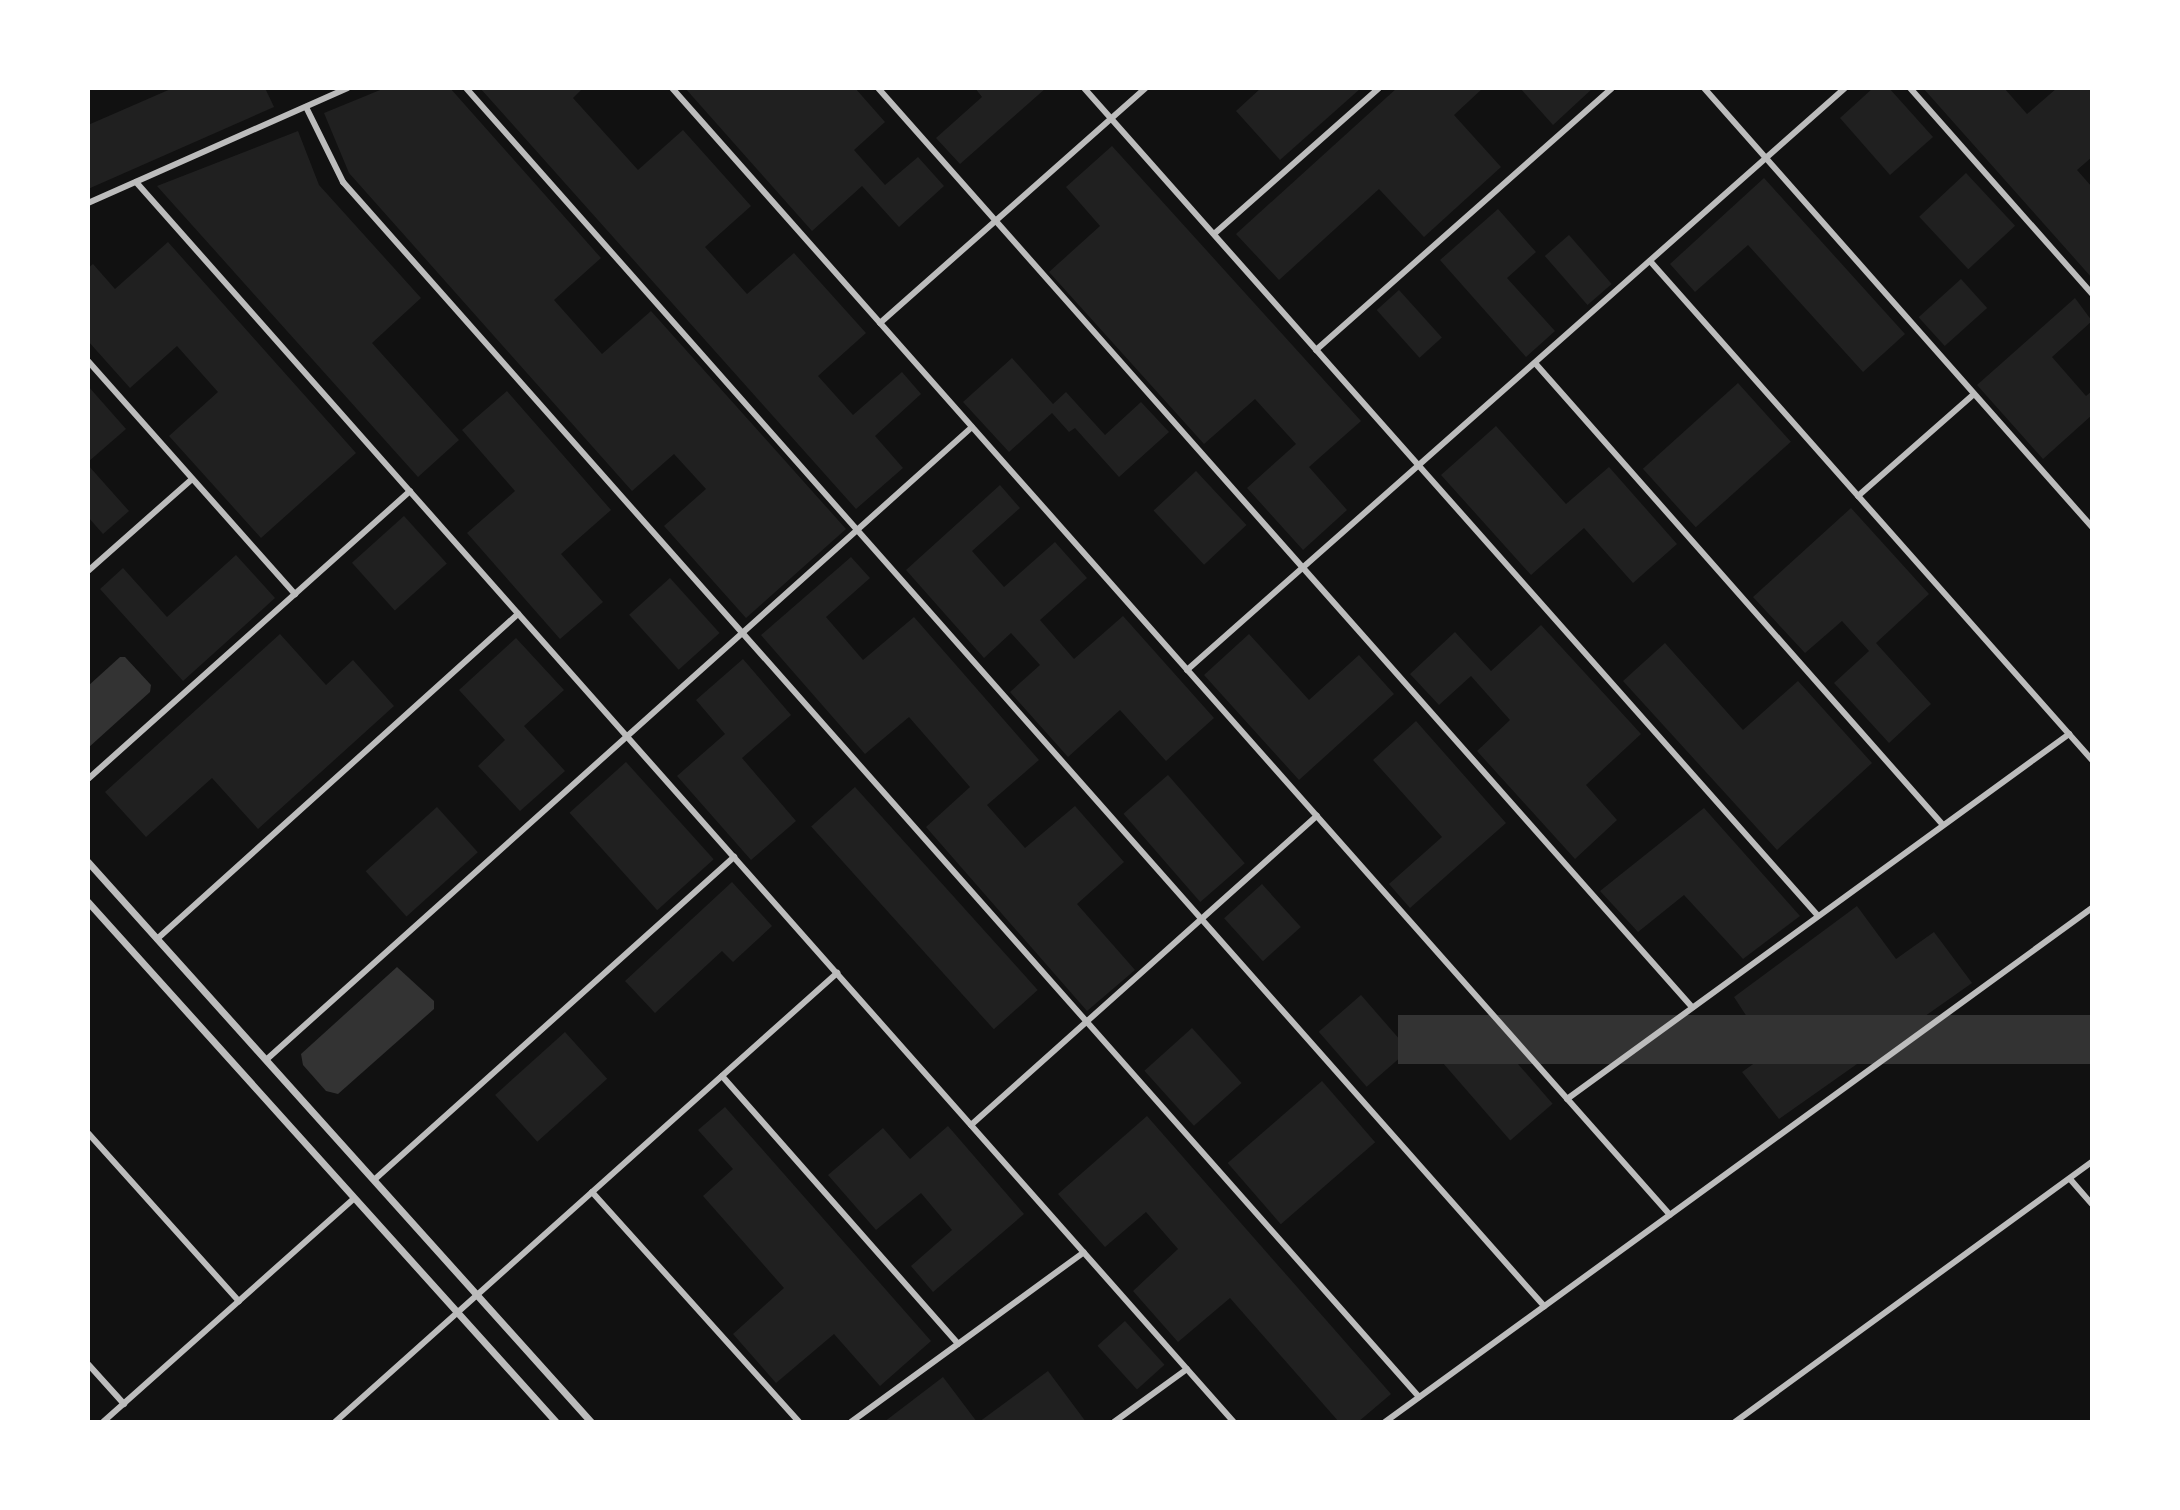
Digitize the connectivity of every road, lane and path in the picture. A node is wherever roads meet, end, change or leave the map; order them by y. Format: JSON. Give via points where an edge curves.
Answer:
{"nodes":[{"id":1,"x":348,"y":88,"type":"edge"},
{"id":2,"x":466,"y":88,"type":"edge"},
{"id":3,"x":672,"y":88,"type":"edge"},
{"id":4,"x":878,"y":88,"type":"edge"},
{"id":5,"x":1084,"y":88,"type":"edge"},
{"id":6,"x":1146,"y":88,"type":"edge"},
{"id":7,"x":1379,"y":88,"type":"edge"},
{"id":8,"x":1612,"y":88,"type":"edge"},
{"id":9,"x":1704,"y":88,"type":"edge"},
{"id":10,"x":1845,"y":88,"type":"edge"},
{"id":11,"x":1910,"y":88,"type":"edge"},
{"id":12,"x":306,"y":107,"type":"junction"},
{"id":13,"x":1111,"y":118,"type":"junction"},
{"id":14,"x":1766,"y":158,"type":"junction"},
{"id":15,"x":136,"y":182,"type":"junction"},
{"id":16,"x":88,"y":203,"type":"edge"},
{"id":17,"x":996,"y":221,"type":"junction"},
{"id":18,"x":1214,"y":234,"type":"junction"},
{"id":19,"x":1650,"y":261,"type":"junction"},
{"id":20,"x":2092,"y":294,"type":"edge"},
{"id":21,"x":880,"y":323,"type":"junction"},
{"id":22,"x":1316,"y":350,"type":"junction"},
{"id":23,"x":89,"y":363,"type":"edge"},
{"id":24,"x":1535,"y":363,"type":"junction"},
{"id":25,"x":1974,"y":394,"type":"junction"},
{"id":26,"x":972,"y":427,"type":"junction"},
{"id":27,"x":1419,"y":466,"type":"junction"},
{"id":28,"x":192,"y":479,"type":"junction"},
{"id":29,"x":410,"y":491,"type":"junction"},
{"id":30,"x":1858,"y":496,"type":"junction"},
{"id":31,"x":2092,"y":509,"type":"edge"},
{"id":32,"x":2083,"y":517,"type":"junction"},
{"id":33,"x":2092,"y":527,"type":"edge"},
{"id":34,"x":857,"y":530,"type":"junction"},
{"id":35,"x":1303,"y":568,"type":"junction"},
{"id":36,"x":88,"y":571,"type":"edge"},
{"id":37,"x":295,"y":594,"type":"junction"},
{"id":38,"x":518,"y":614,"type":"junction"},
{"id":39,"x":741,"y":633,"type":"junction"},
{"id":40,"x":1187,"y":670,"type":"junction"},
{"id":41,"x":2069,"y":734,"type":"junction"},
{"id":42,"x":626,"y":736,"type":"junction"},
{"id":43,"x":2092,"y":760,"type":"edge"},
{"id":44,"x":88,"y":779,"type":"edge"},
{"id":45,"x":1317,"y":816,"type":"junction"},
{"id":46,"x":1943,"y":825,"type":"junction"},
{"id":47,"x":734,"y":857,"type":"junction"},
{"id":48,"x":88,"y":862,"type":"edge"},
{"id":49,"x":88,"y":902,"type":"edge"},
{"id":50,"x":2092,"y":908,"type":"edge"},
{"id":51,"x":1818,"y":916,"type":"junction"},
{"id":52,"x":1202,"y":919,"type":"junction"},
{"id":53,"x":157,"y":939,"type":"junction"},
{"id":54,"x":837,"y":973,"type":"junction"},
{"id":55,"x":1692,"y":1007,"type":"junction"},
{"id":56,"x":1086,"y":1022,"type":"junction"},
{"id":57,"x":266,"y":1060,"type":"junction"},
{"id":58,"x":722,"y":1076,"type":"junction"},
{"id":59,"x":1567,"y":1099,"type":"junction"},
{"id":60,"x":971,"y":1125,"type":"junction"},
{"id":61,"x":88,"y":1133,"type":"edge"},
{"id":62,"x":2092,"y":1162,"type":"edge"},
{"id":63,"x":2070,"y":1179,"type":"junction"},
{"id":64,"x":374,"y":1180,"type":"junction"},
{"id":65,"x":592,"y":1192,"type":"junction"},
{"id":66,"x":353,"y":1199,"type":"junction"},
{"id":67,"x":2092,"y":1204,"type":"edge"},
{"id":68,"x":1670,"y":1215,"type":"junction"},
{"id":69,"x":1084,"y":1252,"type":"junction"},
{"id":70,"x":478,"y":1295,"type":"junction"},
{"id":71,"x":239,"y":1301,"type":"junction"},
{"id":72,"x":1544,"y":1306,"type":"junction"},
{"id":73,"x":457,"y":1314,"type":"junction"},
{"id":74,"x":958,"y":1344,"type":"junction"},
{"id":75,"x":88,"y":1364,"type":"edge"},
{"id":76,"x":1187,"y":1369,"type":"junction"},
{"id":77,"x":1419,"y":1397,"type":"junction"},
{"id":78,"x":124,"y":1404,"type":"junction"},
{"id":79,"x":342,"y":1415,"type":"junction"},
{"id":80,"x":103,"y":1422,"type":"edge"},
{"id":81,"x":335,"y":1422,"type":"edge"},
{"id":82,"x":348,"y":1422,"type":"edge"},
{"id":83,"x":556,"y":1422,"type":"edge"},
{"id":84,"x":591,"y":1422,"type":"edge"},
{"id":85,"x":799,"y":1422,"type":"edge"},
{"id":86,"x":851,"y":1422,"type":"edge"},
{"id":87,"x":1114,"y":1422,"type":"edge"},
{"id":88,"x":1234,"y":1422,"type":"edge"},
{"id":89,"x":1385,"y":1422,"type":"edge"},
{"id":90,"x":1735,"y":1422,"type":"edge"}],
"edges":[{"from":1,"to":12,"type":"street"},
{"from":2,"to":34,"type":"street"},
{"from":3,"to":21,"type":"street"},
{"from":4,"to":17,"type":"street"},
{"from":5,"to":13,"type":"street"},
{"from":6,"to":13,"type":"street"},
{"from":7,"to":18,"type":"street"},
{"from":8,"to":22,"type":"street"},
{"from":9,"to":14,"type":"street"},
{"from":10,"to":14,"type":"street"},
{"from":11,"to":20,"type":"street"},
{"from":12,"to":15,"type":"street"},
{"from":12,"to":39,"type":"street","via":[[343,182]]},
{"from":13,"to":17,"type":"street"},
{"from":13,"to":18,"type":"street"},
{"from":14,"to":19,"type":"street"},
{"from":14,"to":25,"type":"street"},
{"from":15,"to":16,"type":"street"},
{"from":15,"to":29,"type":"street"},
{"from":17,"to":21,"type":"street"},
{"from":17,"to":35,"type":"street"},
{"from":18,"to":22,"type":"street"},
{"from":19,"to":24,"type":"street"},
{"from":19,"to":30,"type":"street"},
{"from":21,"to":26,"type":"street"},
{"from":22,"to":27,"type":"street"},
{"from":23,"to":28,"type":"street"},
{"from":24,"to":27,"type":"street"},
{"from":24,"to":46,"type":"street"},
{"from":25,"to":30,"type":"street"},
{"from":25,"to":32,"type":"street"},
{"from":26,"to":34,"type":"street"},
{"from":26,"to":40,"type":"street"},
{"from":27,"to":35,"type":"street"},
{"from":27,"to":51,"type":"street"},
{"from":28,"to":36,"type":"street"},
{"from":28,"to":37,"type":"street"},
{"from":29,"to":37,"type":"street"},
{"from":29,"to":38,"type":"street"},
{"from":30,"to":41,"type":"street"},
{"from":31,"to":32,"type":"street"},
{"from":32,"to":33,"type":"street"},
{"from":34,"to":39,"type":"street"},
{"from":34,"to":52,"type":"street"},
{"from":35,"to":40,"type":"street"},
{"from":35,"to":55,"type":"street"},
{"from":37,"to":44,"type":"street"},
{"from":38,"to":42,"type":"street"},
{"from":38,"to":53,"type":"street"},
{"from":39,"to":42,"type":"street"},
{"from":39,"to":56,"type":"street"},
{"from":40,"to":45,"type":"street"},
{"from":41,"to":43,"type":"street"},
{"from":41,"to":46,"type":"street"},
{"from":42,"to":47,"type":"street"},
{"from":42,"to":57,"type":"street"},
{"from":45,"to":52,"type":"street"},
{"from":45,"to":59,"type":"street"},
{"from":46,"to":51,"type":"street"},
{"from":47,"to":54,"type":"street"},
{"from":47,"to":64,"type":"street"},
{"from":48,"to":53,"type":"street"},
{"from":49,"to":66,"type":"street"},
{"from":50,"to":68,"type":"street"},
{"from":51,"to":55,"type":"street"},
{"from":52,"to":56,"type":"street"},
{"from":52,"to":72,"type":"street"},
{"from":53,"to":57,"type":"street"},
{"from":54,"to":58,"type":"street"},
{"from":54,"to":60,"type":"street"},
{"from":55,"to":59,"type":"street"},
{"from":56,"to":60,"type":"street"},
{"from":56,"to":77,"type":"street"},
{"from":57,"to":64,"type":"street"},
{"from":58,"to":65,"type":"street"},
{"from":58,"to":74,"type":"street"},
{"from":59,"to":68,"type":"street"},
{"from":60,"to":69,"type":"street"},
{"from":61,"to":71,"type":"street"},
{"from":62,"to":63,"type":"street"},
{"from":63,"to":67,"type":"street"},
{"from":63,"to":90,"type":"street"},
{"from":64,"to":70,"type":"street"},
{"from":65,"to":70,"type":"street"},
{"from":65,"to":85,"type":"street"},
{"from":66,"to":71,"type":"street"},
{"from":66,"to":73,"type":"street"},
{"from":68,"to":72,"type":"street"},
{"from":69,"to":74,"type":"street"},
{"from":69,"to":76,"type":"street"},
{"from":70,"to":73,"type":"street"},
{"from":70,"to":84,"type":"street"},
{"from":71,"to":78,"type":"street"},
{"from":72,"to":77,"type":"street"},
{"from":73,"to":79,"type":"street"},
{"from":73,"to":83,"type":"street"},
{"from":74,"to":86,"type":"street"},
{"from":75,"to":78,"type":"street"},
{"from":76,"to":87,"type":"street"},
{"from":76,"to":88,"type":"street"},
{"from":77,"to":89,"type":"street"},
{"from":78,"to":80,"type":"street"},
{"from":79,"to":81,"type":"street"},
{"from":79,"to":82,"type":"street"}]}
